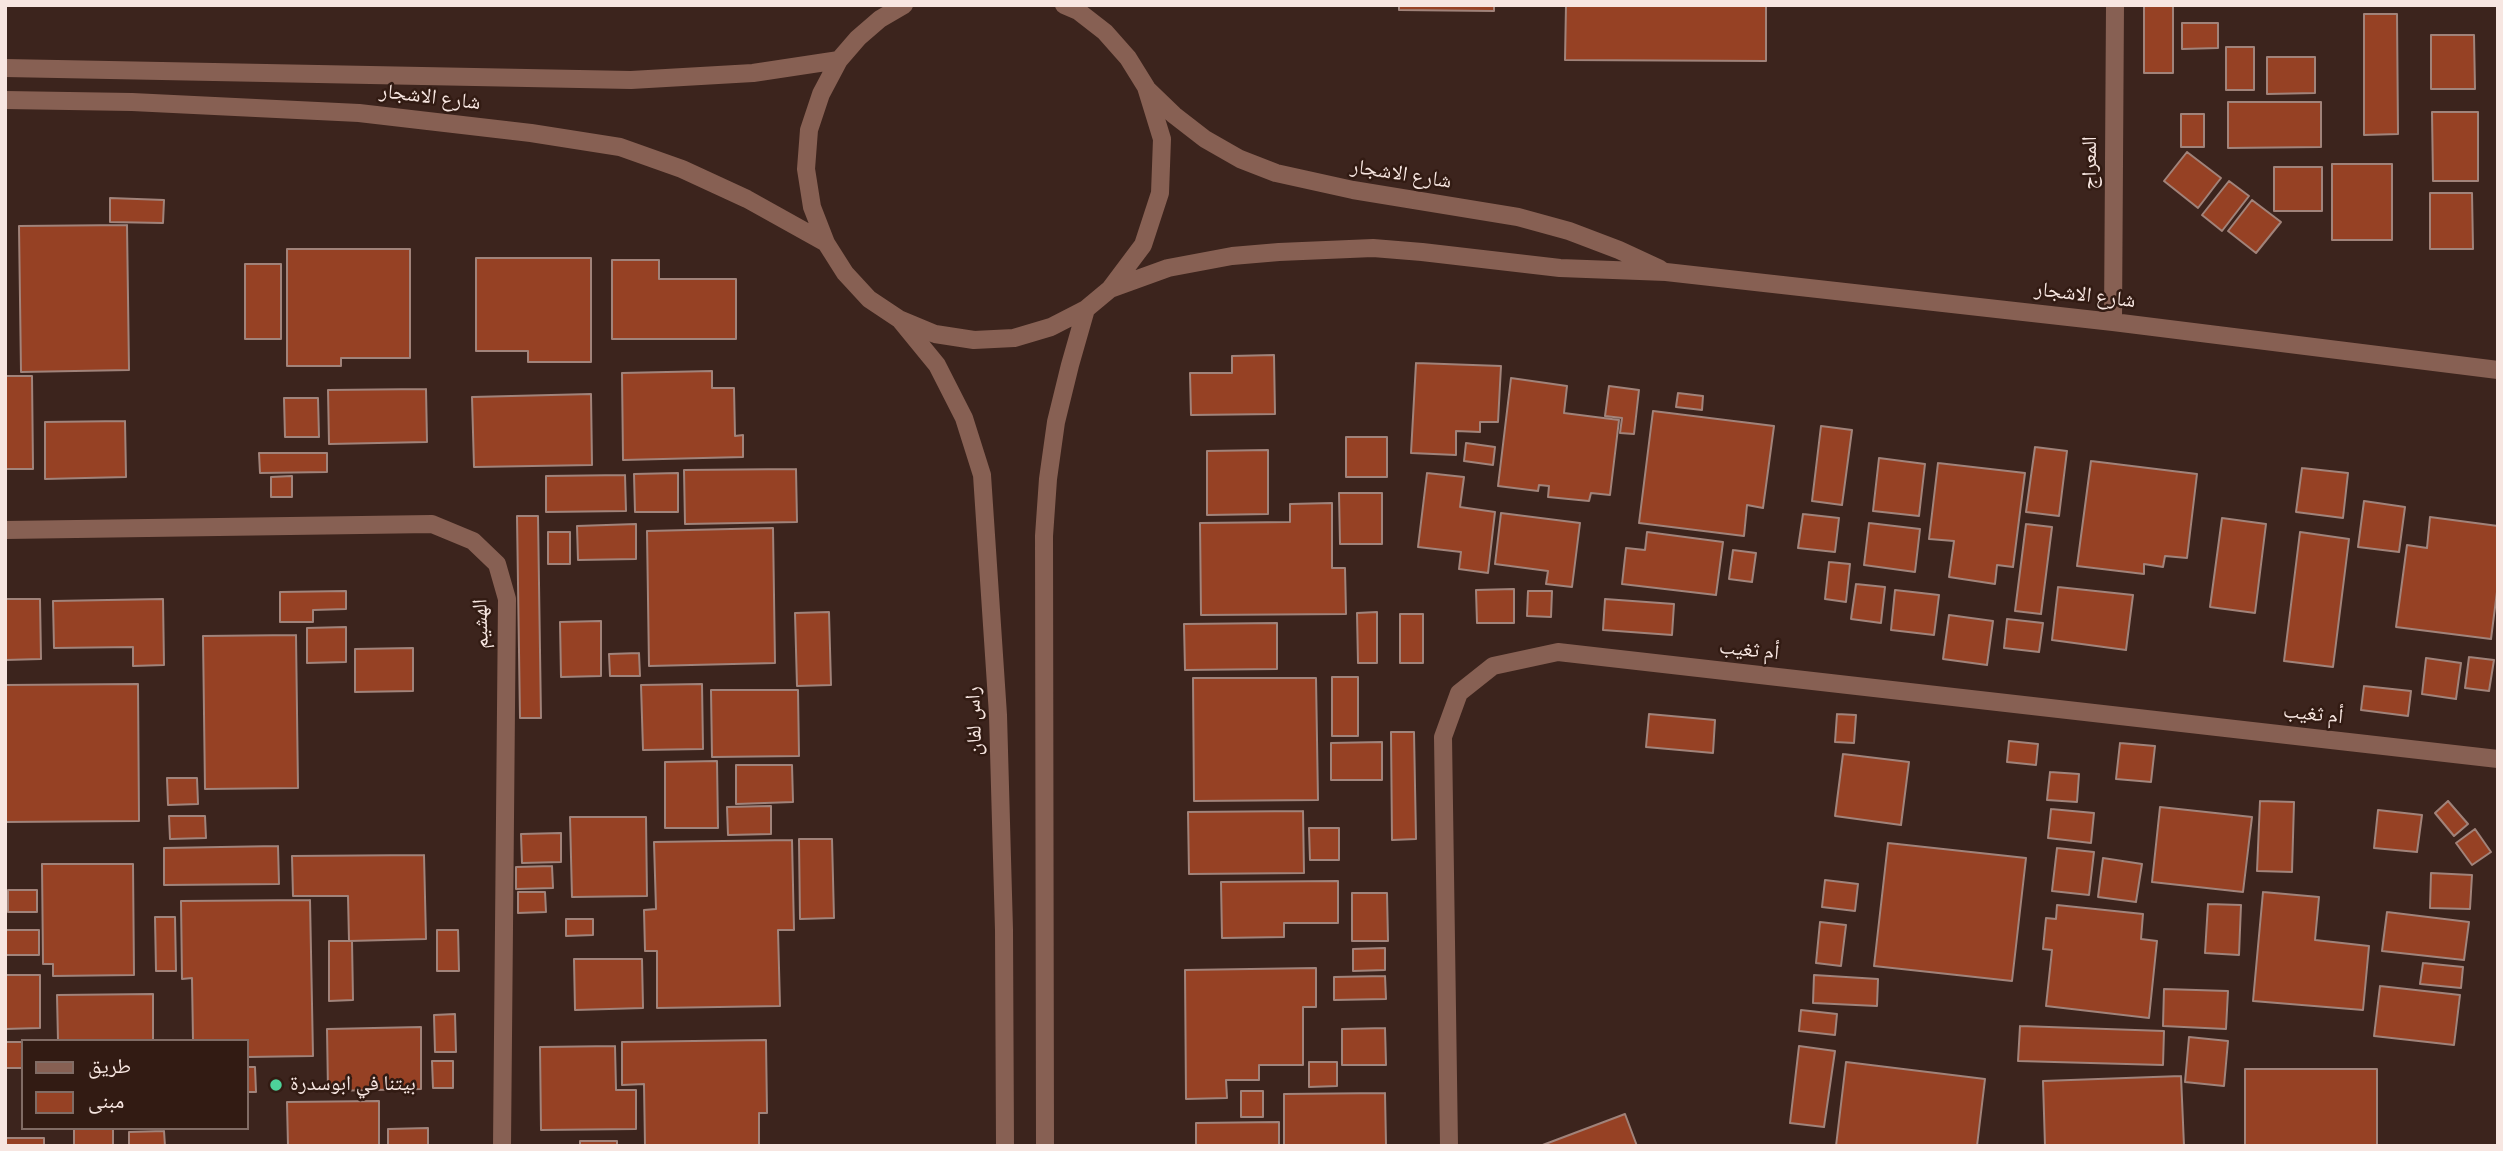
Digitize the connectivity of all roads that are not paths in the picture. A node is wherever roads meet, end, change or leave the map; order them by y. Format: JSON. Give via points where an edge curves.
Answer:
{"nodes":[{"id":1,"x":904,"y":5,"type":"edge"},
{"id":2,"x":2115,"y":5,"type":"edge"},
{"id":3,"x":1072,"y":7,"type":"edge"},
{"id":4,"x":839,"y":60,"type":"junction"},
{"id":5,"x":5,"y":68,"type":"edge"},
{"id":6,"x":1146,"y":87,"type":"junction"},
{"id":7,"x":5,"y":100,"type":"edge"},
{"id":8,"x":826,"y":243,"type":"junction"},
{"id":9,"x":1666,"y":272,"type":"junction"},
{"id":10,"x":1110,"y":289,"type":"junction"},
{"id":11,"x":1086,"y":309,"type":"junction"},
{"id":12,"x":899,"y":318,"type":"junction"},
{"id":13,"x":2113,"y":322,"type":"junction"},
{"id":14,"x":2498,"y":370,"type":"edge"},
{"id":15,"x":5,"y":530,"type":"edge"},
{"id":16,"x":2498,"y":759,"type":"edge"},
{"id":17,"x":502,"y":1146,"type":"edge"},
{"id":18,"x":1005,"y":1146,"type":"edge"},
{"id":19,"x":1045,"y":1146,"type":"edge"},
{"id":20,"x":1449,"y":1146,"type":"edge"}],
"edges":[{"from":1,"to":4,"type":"street","via":[[873,25]]},
{"from":2,"to":13,"type":"street","name":"المعراج"},
{"from":3,"to":6,"type":"street","via":[[1105,32]]},
{"from":4,"to":5,"type":"street","name":"شارع الاشجار","via":[[753,73],[631,80]]},
{"from":4,"to":8,"type":"street","via":[[809,130],[806,169],[812,207]]},
{"from":6,"to":9,"type":"street","name":"شارع الاشجار","via":[[1205,139],[1276,173],[1518,217],[1569,231]]},
{"from":6,"to":10,"type":"street","via":[[1162,139],[1160,193],[1143,245]]},
{"from":7,"to":8,"type":"street","name":"شارع الاشجار","via":[[359,113],[620,147],[747,199]]},
{"from":8,"to":12,"type":"street","via":[[869,299]]},
{"from":9,"to":10,"type":"street","name":"شارع الاشجار","via":[[1560,268],[1422,251],[1335,248],[1279,251],[1167,268]]},
{"from":9,"to":13,"type":"street","name":"شارع الاشجار"},
{"from":10,"to":11,"type":"street"},
{"from":11,"to":12,"type":"street","via":[[1051,327],[1014,338],[974,340],[935,334]]},
{"from":11,"to":19,"type":"street","via":[[1056,422],[1044,536]]},
{"from":12,"to":18,"type":"street","name":"راس لفان","via":[[937,365],[964,418],[982,475],[998,715]]},
{"from":13,"to":14,"type":"street","name":"شارع الاشجار"},
{"from":15,"to":17,"type":"street","name":"الهشيم","via":[[432,524],[473,541],[497,564],[507,599]]},
{"from":16,"to":20,"type":"street","name":"أم ثغيب","via":[[1558,652],[1493,666],[1459,693],[1443,737]]}]}
